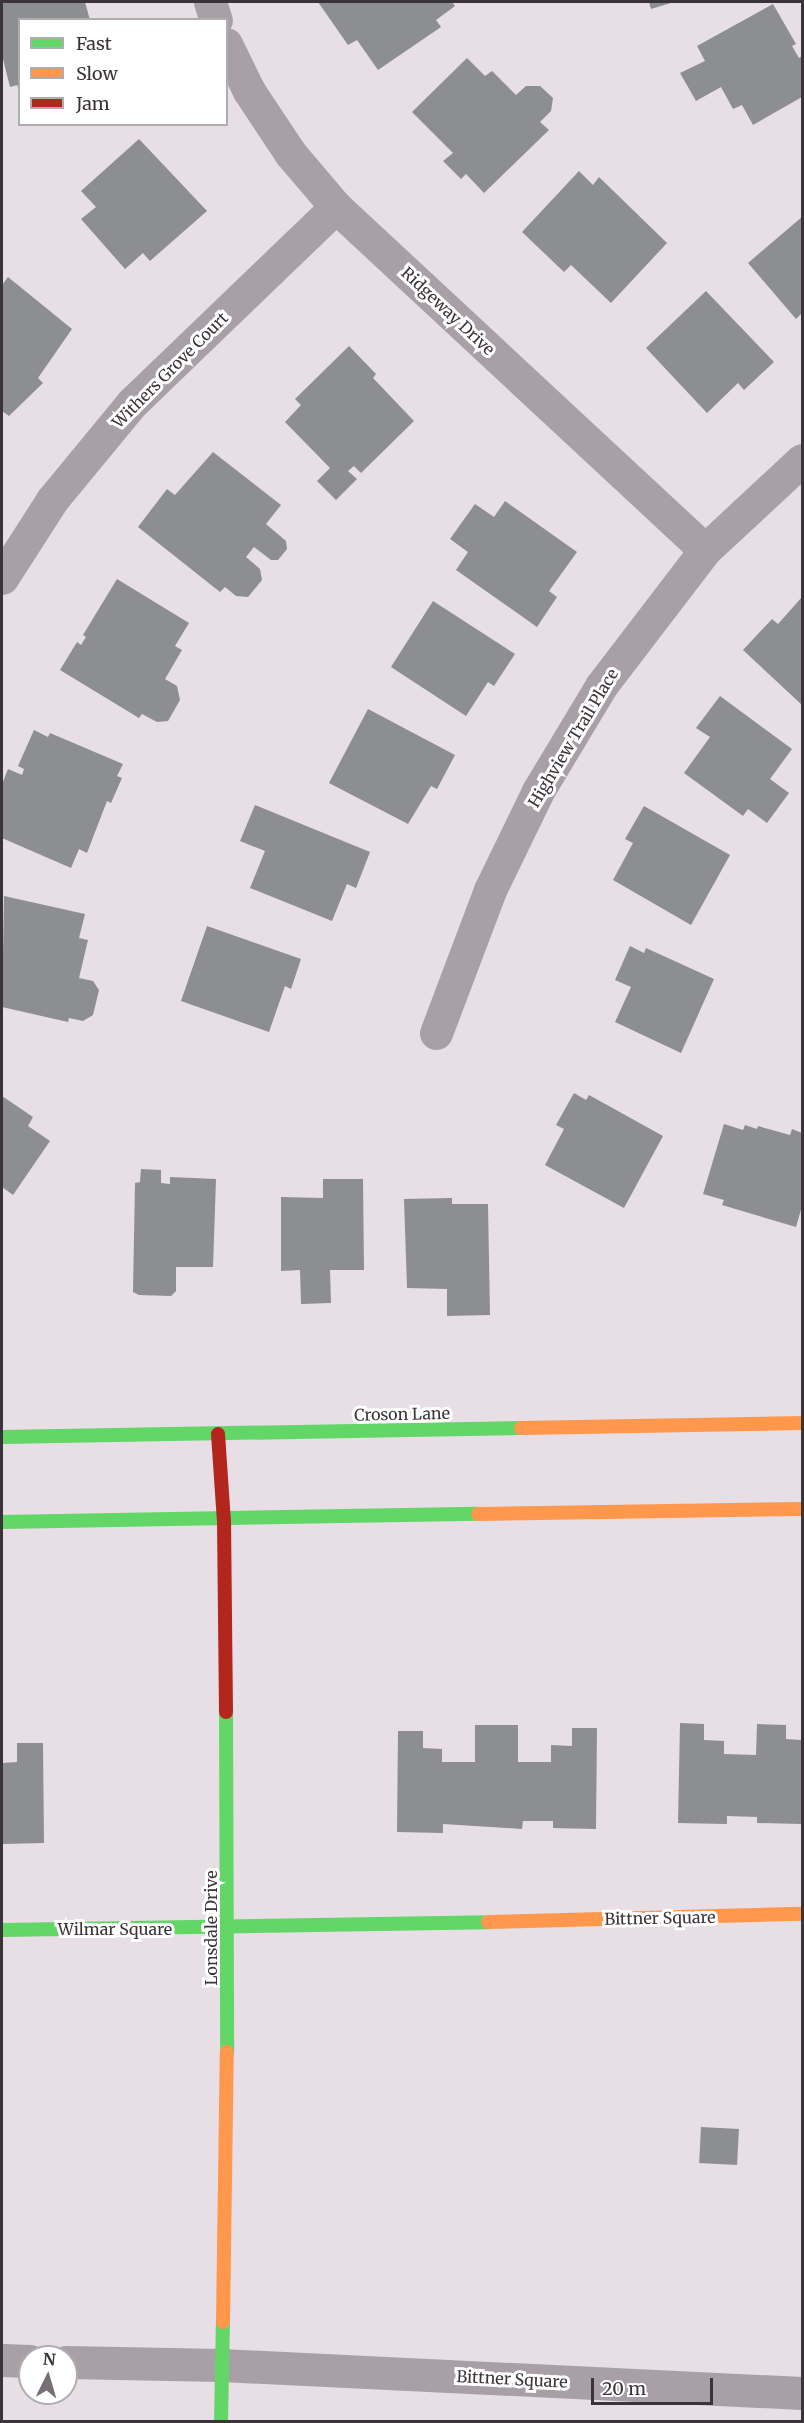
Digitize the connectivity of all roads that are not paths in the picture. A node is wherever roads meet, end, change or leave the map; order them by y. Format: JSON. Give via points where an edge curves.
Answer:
{"nodes":[{"id":1,"x":210,"y":2,"type":"edge"},
{"id":2,"x":215,"y":18,"type":"edge"},
{"id":3,"x":228,"y":48,"type":"edge"},
{"id":4,"x":336,"y":207,"type":"junction"},
{"id":5,"x":802,"y":460,"type":"edge"},
{"id":6,"x":705,"y":550,"type":"junction"},
{"id":7,"x":2,"y":578,"type":"edge"},
{"id":8,"x":436,"y":1033,"type":"dead end"},
{"id":9,"x":802,"y":1423,"type":"edge"},
{"id":10,"x":218,"y":1434,"type":"junction"},
{"id":11,"x":2,"y":1437,"type":"edge"},
{"id":12,"x":802,"y":1509,"type":"edge"},
{"id":13,"x":224,"y":1521,"type":"junction"},
{"id":14,"x":2,"y":1522,"type":"edge"},
{"id":15,"x":802,"y":1914,"type":"edge"},
{"id":16,"x":229,"y":1929,"type":"junction"},
{"id":17,"x":2,"y":1930,"type":"edge"},
{"id":18,"x":2,"y":2360,"type":"edge"},
{"id":19,"x":18,"y":2361,"type":"edge"},
{"id":20,"x":78,"y":2362,"type":"edge"},
{"id":21,"x":221,"y":2365,"type":"junction"},
{"id":22,"x":802,"y":2393,"type":"edge"},
{"id":23,"x":221,"y":2421,"type":"edge"}],
"edges":[{"from":1,"to":2,"type":"street"},
{"from":3,"to":4,"type":"street","name":"Ridgeway Drive","via":[[249,92],[290,153]]},
{"from":4,"to":6,"type":"street","name":"Ridgeway Drive"},
{"from":4,"to":7,"type":"street","name":"Withers Grove Court","via":[[132,403],[52,500]]},
{"from":5,"to":6,"type":"street","name":"Highview Trail Place"},
{"from":6,"to":8,"type":"street","name":"Highview Trail Place","via":[[601,686],[538,791],[490,890]]},
{"from":9,"to":10,"type":"street","name":"Croson Lane"},
{"from":10,"to":11,"type":"street","name":"Croson Lane"},
{"from":10,"to":13,"type":"street","name":"Lonsdale Drive"},
{"from":12,"to":13,"type":"street"},
{"from":13,"to":14,"type":"street"},
{"from":13,"to":16,"type":"street","name":"Lonsdale Drive"},
{"from":15,"to":16,"type":"street","name":"Bittner Square"},
{"from":16,"to":17,"type":"street","name":"Wilmar Square"},
{"from":16,"to":21,"type":"street","name":"Lonsdale Drive"},
{"from":18,"to":19,"type":"street"},
{"from":20,"to":21,"type":"street"},
{"from":21,"to":22,"type":"street","name":"Bittner Square"},
{"from":21,"to":23,"type":"street","name":"Lonsdale Drive"}]}
